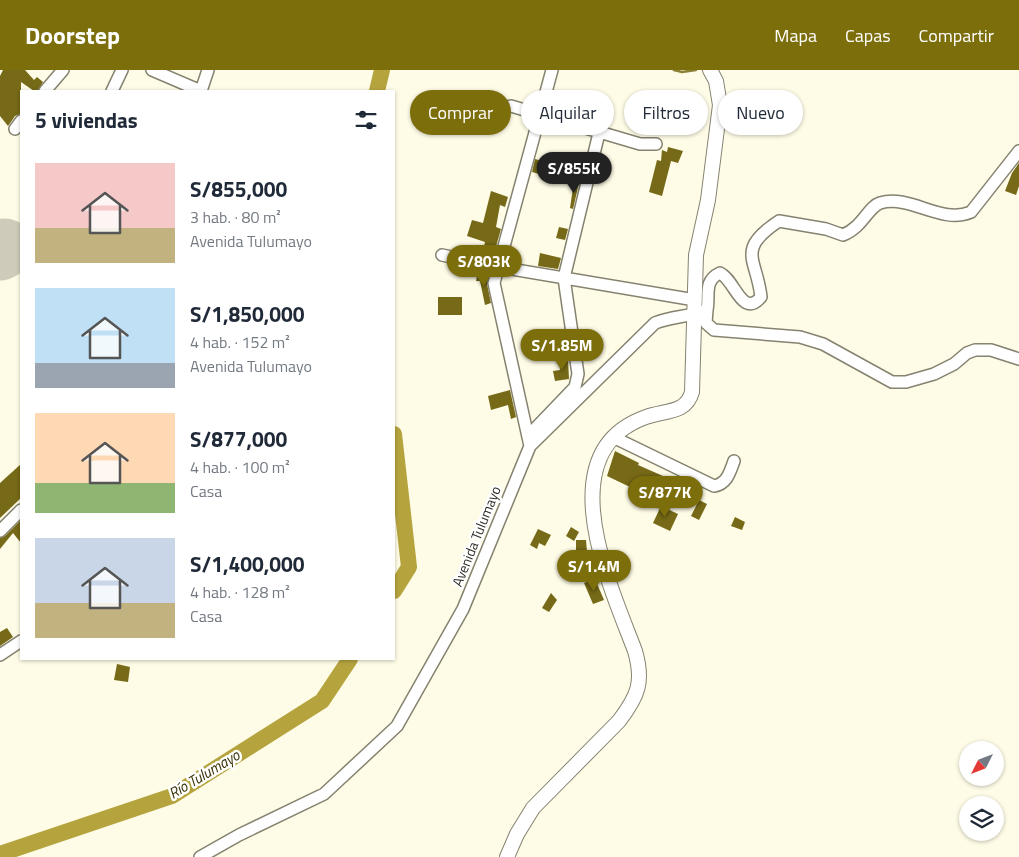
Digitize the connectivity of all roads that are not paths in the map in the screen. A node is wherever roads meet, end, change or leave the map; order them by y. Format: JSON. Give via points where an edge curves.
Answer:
{"nodes":[{"id":1,"x":63,"y":70,"type":"edge"},
{"id":2,"x":122,"y":70,"type":"edge"},
{"id":3,"x":152,"y":70,"type":"edge"},
{"id":4,"x":208,"y":70,"type":"edge"},
{"id":5,"x":552,"y":70,"type":"edge"},
{"id":6,"x":710,"y":70,"type":"edge"},
{"id":7,"x":46,"y":90,"type":"edge"},
{"id":8,"x":112,"y":90,"type":"edge"},
{"id":9,"x":199,"y":90,"type":"edge"},
{"id":10,"x":201,"y":90,"type":"edge"},
{"id":11,"x":547,"y":90,"type":"edge"},
{"id":12,"x":511,"y":106,"type":"dead end"},
{"id":13,"x":521,"y":109,"type":"edge"},
{"id":14,"x":535,"y":135,"type":"edge"},
{"id":15,"x":599,"y":135,"type":"edge"},
{"id":16,"x":606,"y":135,"type":"edge"},
{"id":17,"x":656,"y":144,"type":"dead end"},
{"id":18,"x":1019,"y":151,"type":"edge"},
{"id":19,"x":442,"y":255,"type":"dead end"},
{"id":20,"x":499,"y":267,"type":"junction"},
{"id":21,"x":564,"y":278,"type":"junction"},
{"id":22,"x":695,"y":300,"type":"junction"},
{"id":23,"x":701,"y":313,"type":"junction"},
{"id":24,"x":1019,"y":358,"type":"edge"},
{"id":25,"x":615,"y":438,"type":"junction"},
{"id":26,"x":529,"y":441,"type":"junction"},
{"id":27,"x":734,"y":461,"type":"dead end"},
{"id":28,"x":20,"y":511,"type":"edge"},
{"id":29,"x":0,"y":531,"type":"edge"},
{"id":30,"x":20,"y":642,"type":"edge"},
{"id":31,"x":0,"y":655,"type":"edge"},
{"id":32,"x":200,"y":857,"type":"edge"},
{"id":33,"x":507,"y":857,"type":"edge"}],
"edges":[{"from":1,"to":7,"type":"street"},
{"from":2,"to":8,"type":"street"},
{"from":3,"to":9,"type":"street"},
{"from":4,"to":10,"type":"street"},
{"from":5,"to":11,"type":"street"},
{"from":6,"to":22,"type":"main road","via":[[716,81],[720,105],[708,200],[696,255]]},
{"from":12,"to":13,"type":"street"},
{"from":14,"to":20,"type":"street"},
{"from":15,"to":21,"type":"street"},
{"from":16,"to":17,"type":"street","via":[[640,144]]},
{"from":18,"to":23,"type":"street","via":[[971,212],[961,216],[900,202],[880,203],[854,231],[843,235],[816,226],[779,221],[766,229],[752,251],[751,264],[761,298],[748,304],[742,301],[727,276],[720,273],[708,282],[709,300]]},
{"from":19,"to":20,"type":"street"},
{"from":20,"to":21,"type":"street"},
{"from":20,"to":26,"type":"street","via":[[494,283]]},
{"from":21,"to":22,"type":"street"},
{"from":21,"to":26,"type":"street","via":[[578,374],[575,387]]},
{"from":22,"to":23,"type":"main road"},
{"from":23,"to":24,"type":"street","via":[[714,330],[800,337],[823,344],[892,382],[906,382],[934,374],[975,350],[991,350]]},
{"from":23,"to":25,"type":"main road","via":[[692,392],[686,405],[644,418]]},
{"from":23,"to":26,"type":"street","via":[[672,316],[656,323]]},
{"from":25,"to":27,"type":"street","via":[[714,486],[726,481]]},
{"from":25,"to":33,"type":"main road","via":[[597,466],[593,511],[599,551],[640,667],[639,687],[619,721],[533,808]]},
{"from":26,"to":32,"type":"street","name":"Avenida Tulumayo","via":[[463,610],[397,726],[324,794]]},
{"from":28,"to":29,"type":"street"},
{"from":30,"to":31,"type":"street"}]}
